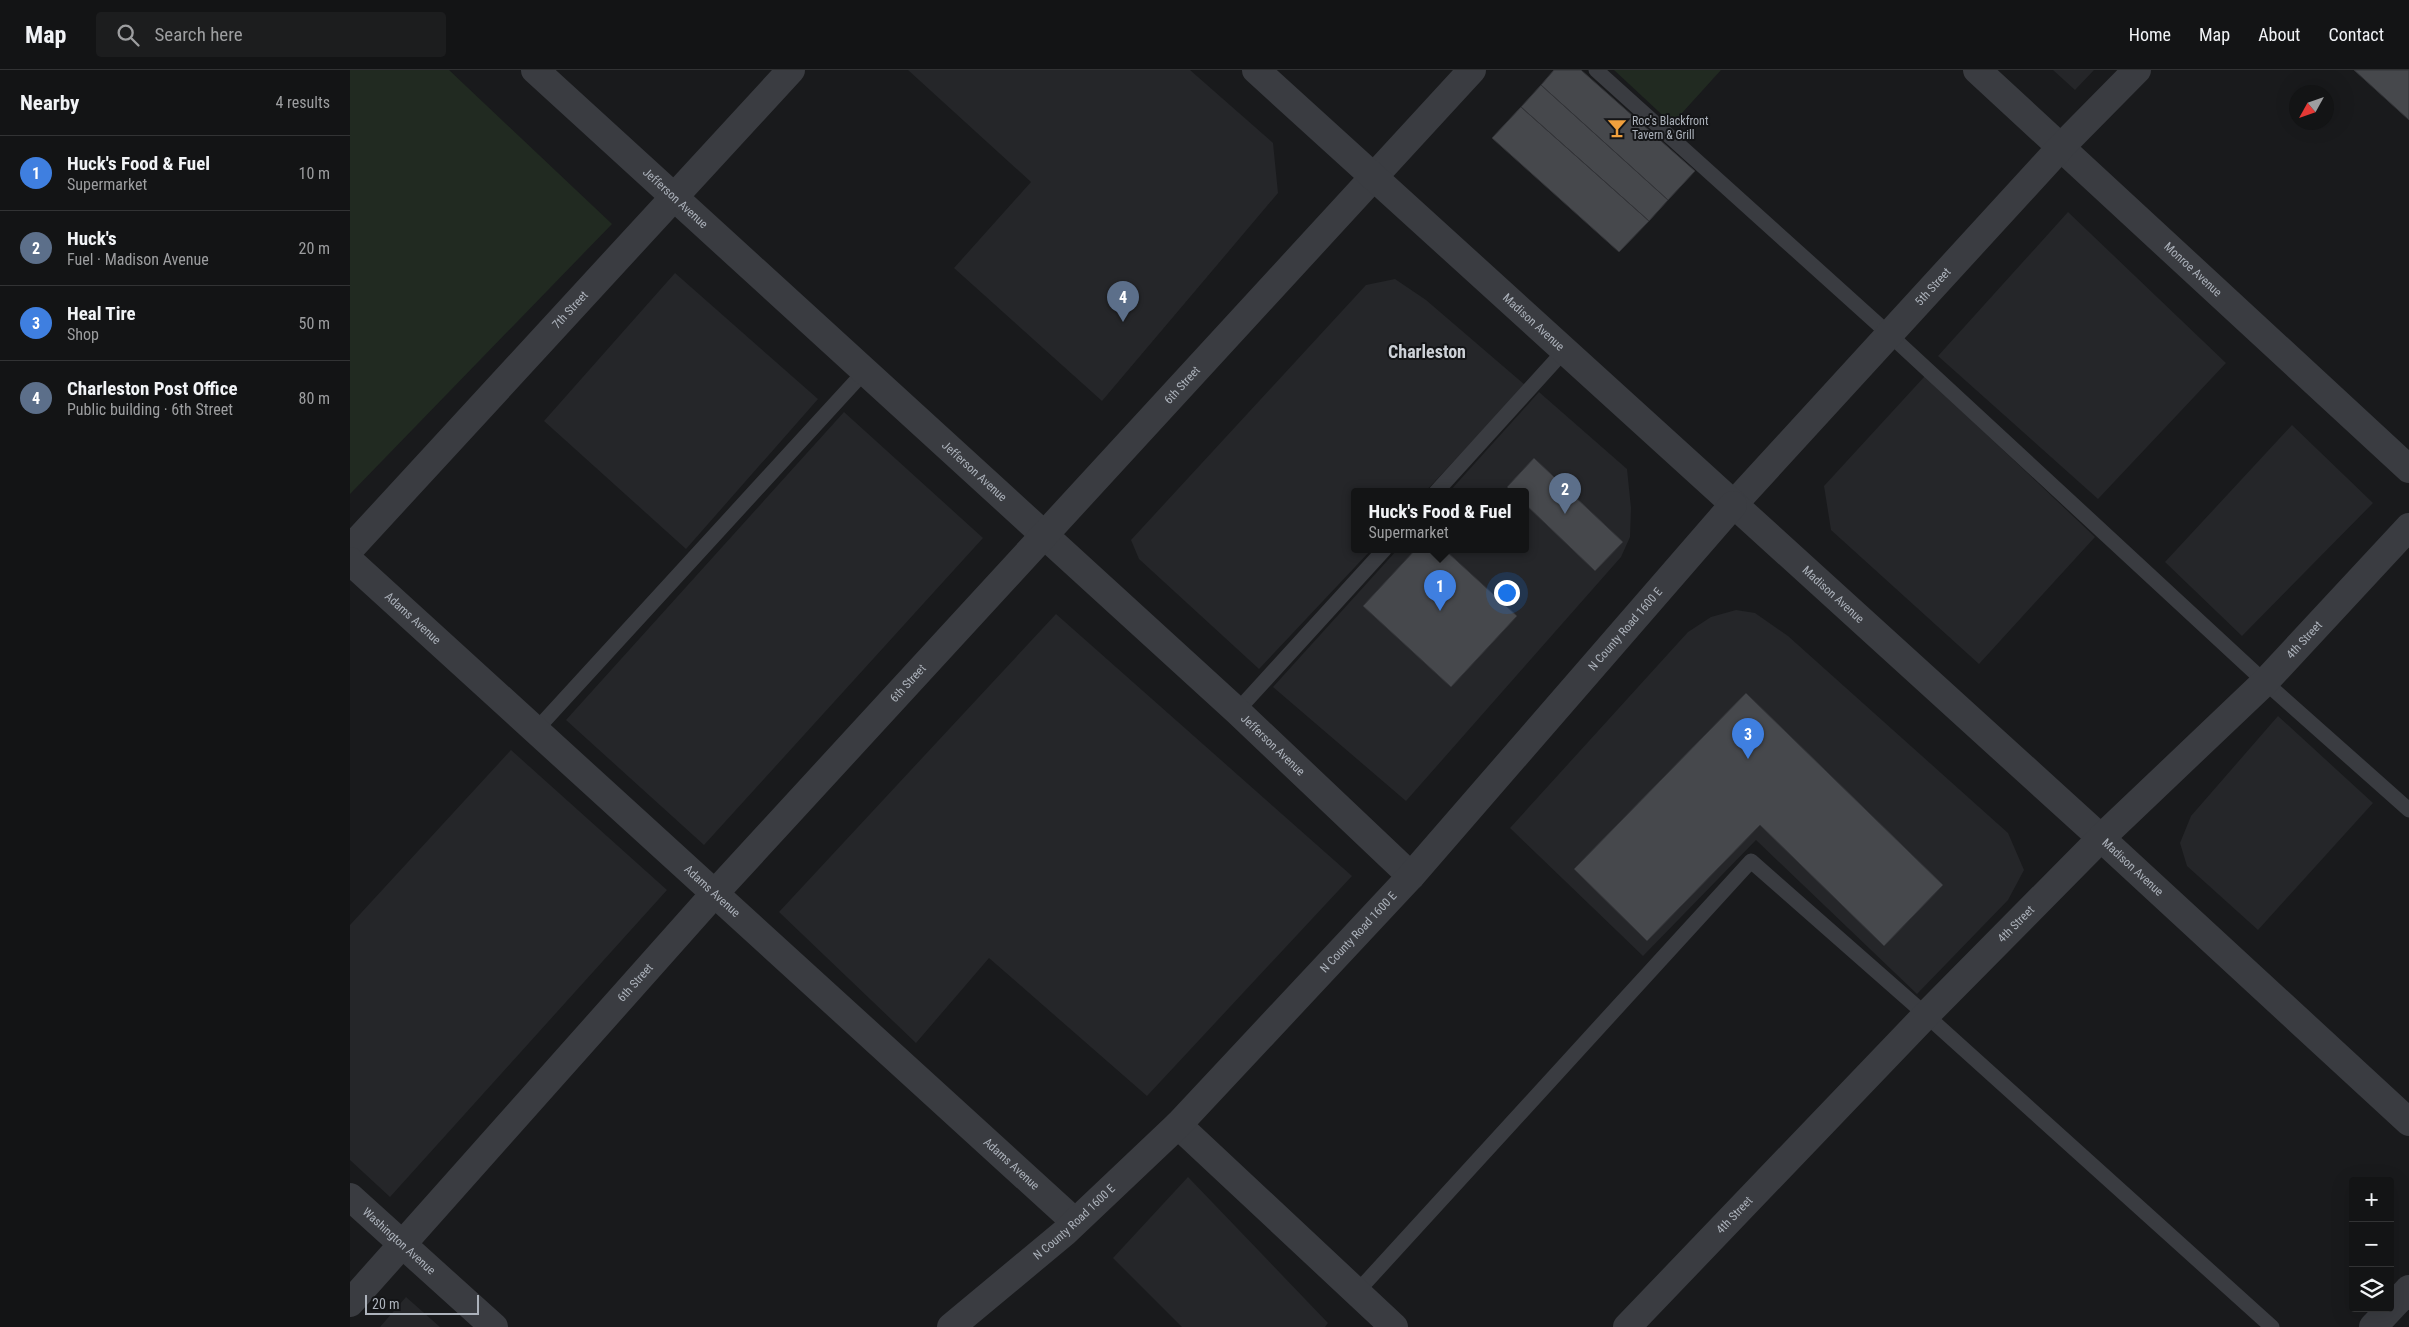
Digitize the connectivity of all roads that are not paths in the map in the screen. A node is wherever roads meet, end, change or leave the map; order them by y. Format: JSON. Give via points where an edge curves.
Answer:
{"nodes":[{"id":1,"x":534,"y":70,"type":"edge"},
{"id":2,"x":790,"y":70,"type":"edge"},
{"id":3,"x":1256,"y":70,"type":"edge"},
{"id":4,"x":1472,"y":70,"type":"edge"},
{"id":5,"x":1596,"y":70,"type":"edge"},
{"id":6,"x":1977,"y":70,"type":"edge"},
{"id":7,"x":2137,"y":70,"type":"edge"},
{"id":8,"x":2062,"y":147,"type":"junction"},
{"id":9,"x":1374,"y":177,"type":"junction"},
{"id":10,"x":674,"y":197,"type":"junction"},
{"id":11,"x":1890,"y":335,"type":"junction"},
{"id":12,"x":1564,"y":352,"type":"junction"},
{"id":13,"x":864,"y":371,"type":"junction"},
{"id":14,"x":2409,"y":469,"type":"edge"},
{"id":15,"x":1440,"y":488,"type":"edge"},
{"id":16,"x":1733,"y":505,"type":"junction"},
{"id":17,"x":2409,"y":526,"type":"edge"},
{"id":18,"x":1044,"y":535,"type":"junction"},
{"id":19,"x":350,"y":549,"type":"edge"},
{"id":20,"x":1381,"y":553,"type":"edge"},
{"id":21,"x":350,"y":561,"type":"edge"},
{"id":22,"x":2265,"y":682,"type":"junction"},
{"id":23,"x":1237,"y":711,"type":"junction"},
{"id":24,"x":536,"y":730,"type":"junction"},
{"id":25,"x":2409,"y":810,"type":"edge"},
{"id":26,"x":2101,"y":838,"type":"junction"},
{"id":27,"x":1411,"y":876,"type":"junction"},
{"id":28,"x":715,"y":893,"type":"junction"},
{"id":29,"x":1926,"y":1014,"type":"junction"},
{"id":30,"x":2409,"y":1122,"type":"edge"},
{"id":31,"x":1178,"y":1125,"type":"junction"},
{"id":32,"x":350,"y":1196,"type":"edge"},
{"id":33,"x":1074,"y":1221,"type":"junction"},
{"id":34,"x":402,"y":1244,"type":"junction"},
{"id":35,"x":2409,"y":1289,"type":"edge"},
{"id":36,"x":1356,"y":1293,"type":"junction"},
{"id":37,"x":350,"y":1302,"type":"edge"},
{"id":38,"x":494,"y":1327,"type":"edge"},
{"id":39,"x":951,"y":1327,"type":"edge"},
{"id":40,"x":1394,"y":1327,"type":"edge"},
{"id":41,"x":1627,"y":1327,"type":"edge"},
{"id":42,"x":2272,"y":1327,"type":"edge"},
{"id":43,"x":2373,"y":1327,"type":"edge"}],
"edges":[{"from":1,"to":10,"type":"street","name":"Jefferson Avenue"},
{"from":2,"to":10,"type":"street","name":"7th Street"},
{"from":3,"to":9,"type":"street","name":"Madison Avenue"},
{"from":4,"to":9,"type":"street","name":"6th Street"},
{"from":5,"to":11,"type":"lane"},
{"from":6,"to":8,"type":"street","name":"Monroe Avenue"},
{"from":7,"to":8,"type":"street","name":"5th Street"},
{"from":8,"to":11,"type":"street","name":"5th Street"},
{"from":8,"to":14,"type":"street","name":"Monroe Avenue"},
{"from":9,"to":12,"type":"street","name":"Madison Avenue"},
{"from":9,"to":18,"type":"street","name":"6th Street"},
{"from":10,"to":13,"type":"street","name":"Jefferson Avenue"},
{"from":10,"to":19,"type":"street","name":"7th Street"},
{"from":11,"to":16,"type":"street","name":"5th Street"},
{"from":11,"to":22,"type":"lane"},
{"from":12,"to":15,"type":"lane"},
{"from":12,"to":16,"type":"street","name":"Madison Avenue"},
{"from":13,"to":18,"type":"street","name":"Jefferson Avenue"},
{"from":13,"to":24,"type":"lane"},
{"from":16,"to":26,"type":"street","name":"Madison Avenue"},
{"from":16,"to":27,"type":"street","name":"N County Road 1600 E"},
{"from":17,"to":22,"type":"street","name":"4th Street"},
{"from":18,"to":23,"type":"street","name":"Jefferson Avenue"},
{"from":18,"to":28,"type":"street","name":"6th Street"},
{"from":20,"to":23,"type":"lane"},
{"from":21,"to":24,"type":"street","name":"Adams Avenue"},
{"from":22,"to":25,"type":"lane"},
{"from":22,"to":26,"type":"street","name":"4th Street"},
{"from":23,"to":27,"type":"street","name":"Jefferson Avenue"},
{"from":24,"to":28,"type":"street","name":"Adams Avenue"},
{"from":26,"to":29,"type":"street","name":"4th Street"},
{"from":26,"to":30,"type":"street","name":"Madison Avenue"},
{"from":27,"to":31,"type":"street","name":"N County Road 1600 E"},
{"from":28,"to":33,"type":"street","name":"Adams Avenue"},
{"from":28,"to":34,"type":"street","name":"6th Street"},
{"from":29,"to":36,"type":"lane","via":[[1751,861]]},
{"from":29,"to":41,"type":"street","name":"4th Street"},
{"from":29,"to":42,"type":"lane"},
{"from":31,"to":33,"type":"street","name":"N County Road 1600 E"},
{"from":31,"to":36,"type":"street"},
{"from":32,"to":34,"type":"street","name":"Washington Avenue"},
{"from":33,"to":39,"type":"street","name":"N County Road 1600 E"},
{"from":34,"to":37,"type":"street","name":"6th Street"},
{"from":34,"to":38,"type":"street","name":"Washington Avenue"},
{"from":35,"to":43,"type":"street"},
{"from":36,"to":40,"type":"street"}]}
